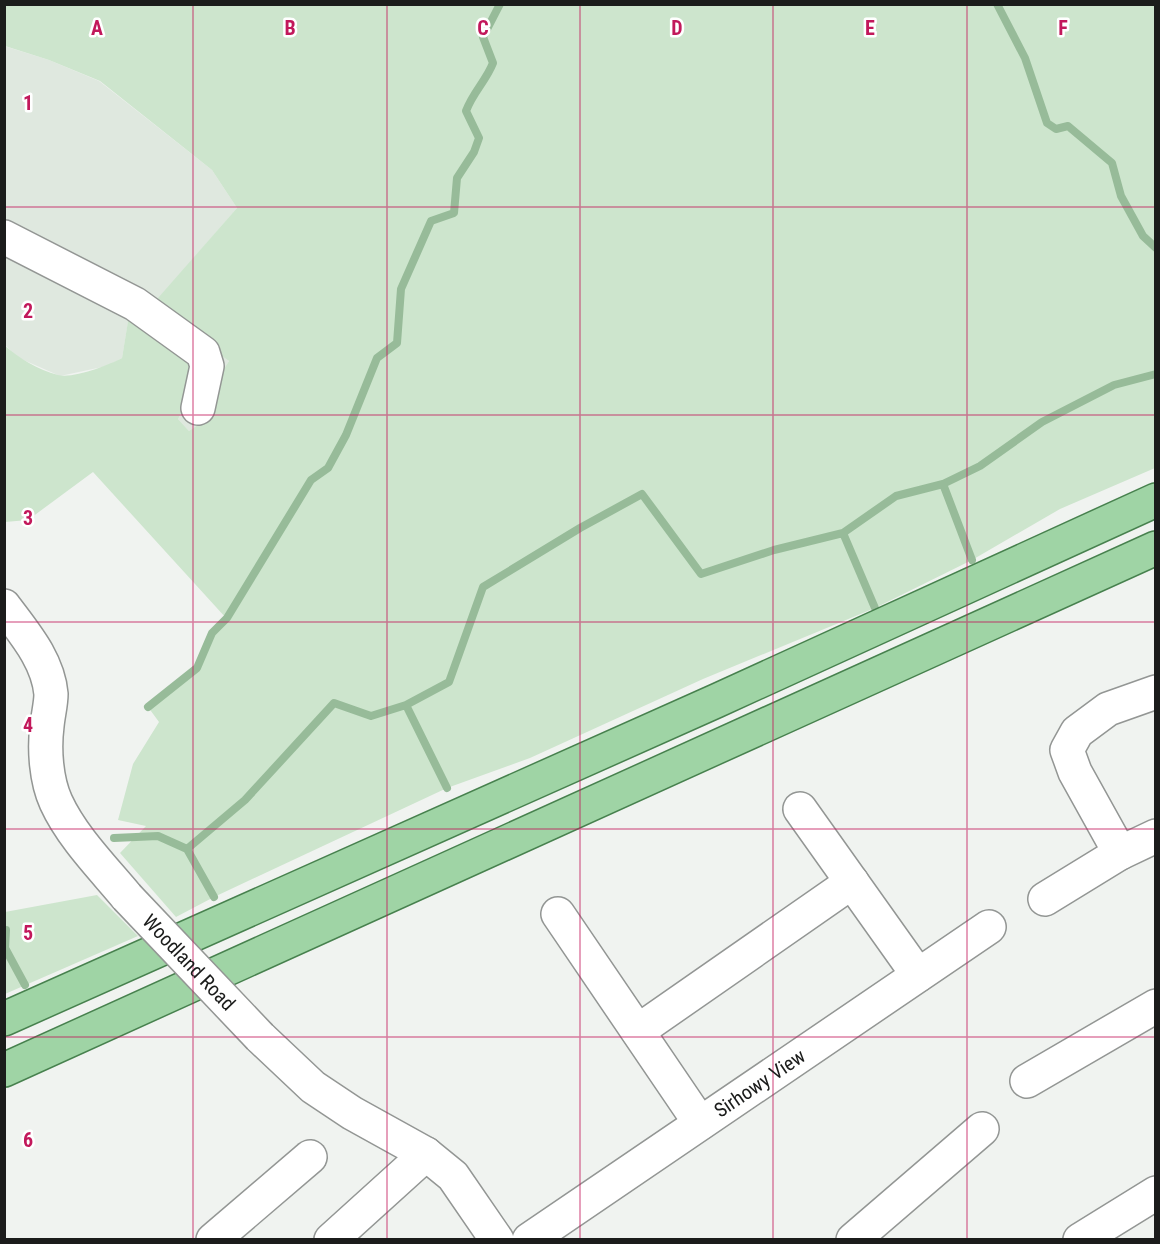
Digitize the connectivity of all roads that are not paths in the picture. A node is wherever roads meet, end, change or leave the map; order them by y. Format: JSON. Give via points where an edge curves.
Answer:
{"nodes":[{"id":1,"x":4,"y":237,"type":"edge"},
{"id":2,"x":198,"y":408,"type":"dead end"},
{"id":3,"x":1155,"y":500,"type":"edge"},
{"id":4,"x":1155,"y":548,"type":"edge"},
{"id":5,"x":4,"y":606,"type":"edge"},
{"id":6,"x":1155,"y":692,"type":"edge"},
{"id":7,"x":800,"y":809,"type":"dead end"},
{"id":8,"x":1155,"y":836,"type":"edge"},
{"id":9,"x":1120,"y":853,"type":"junction"},
{"id":10,"x":852,"y":882,"type":"junction"},
{"id":11,"x":1044,"y":899,"type":"dead end"},
{"id":12,"x":558,"y":914,"type":"dead end"},
{"id":13,"x":989,"y":927,"type":"dead end"},
{"id":14,"x":918,"y":975,"type":"junction"},
{"id":15,"x":1155,"y":1006,"type":"edge"},
{"id":16,"x":4,"y":1019,"type":"edge"},
{"id":17,"x":638,"y":1031,"type":"junction"},
{"id":18,"x":4,"y":1070,"type":"edge"},
{"id":19,"x":1027,"y":1081,"type":"dead end"},
{"id":20,"x":700,"y":1123,"type":"junction"},
{"id":21,"x":982,"y":1129,"type":"dead end"},
{"id":22,"x":426,"y":1154,"type":"junction"},
{"id":23,"x":310,"y":1157,"type":"dead end"},
{"id":24,"x":1155,"y":1193,"type":"edge"},
{"id":25,"x":213,"y":1239,"type":"edge"},
{"id":26,"x":331,"y":1239,"type":"edge"},
{"id":27,"x":497,"y":1239,"type":"edge"},
{"id":28,"x":529,"y":1239,"type":"edge"},
{"id":29,"x":853,"y":1239,"type":"edge"},
{"id":30,"x":1080,"y":1239,"type":"edge"}],
"edges":[{"from":1,"to":2,"type":"street","via":[[135,304],[203,352],[207,366]]},
{"from":3,"to":16,"type":"main road"},
{"from":4,"to":18,"type":"main road"},
{"from":5,"to":22,"type":"street","name":"Woodland Road","bridge":true,"via":[[45,669],[51,695],[46,729],[47,764],[56,802],[85,847],[127,897],[313,1087]]},
{"from":6,"to":9,"type":"street","via":[[1108,709],[1077,732],[1067,750]]},
{"from":7,"to":10,"type":"street"},
{"from":8,"to":9,"type":"street"},
{"from":9,"to":11,"type":"street"},
{"from":10,"to":14,"type":"street"},
{"from":10,"to":17,"type":"street"},
{"from":12,"to":17,"type":"street"},
{"from":13,"to":14,"type":"street","name":"Sirhowy View"},
{"from":14,"to":20,"type":"street","name":"Sirhowy View"},
{"from":15,"to":19,"type":"street"},
{"from":17,"to":20,"type":"street"},
{"from":20,"to":28,"type":"street","name":"Sirhowy View"},
{"from":21,"to":29,"type":"street"},
{"from":22,"to":26,"type":"street"},
{"from":22,"to":27,"type":"street","name":"Woodland Road","via":[[453,1176]]},
{"from":23,"to":25,"type":"street"},
{"from":24,"to":30,"type":"street"}]}
